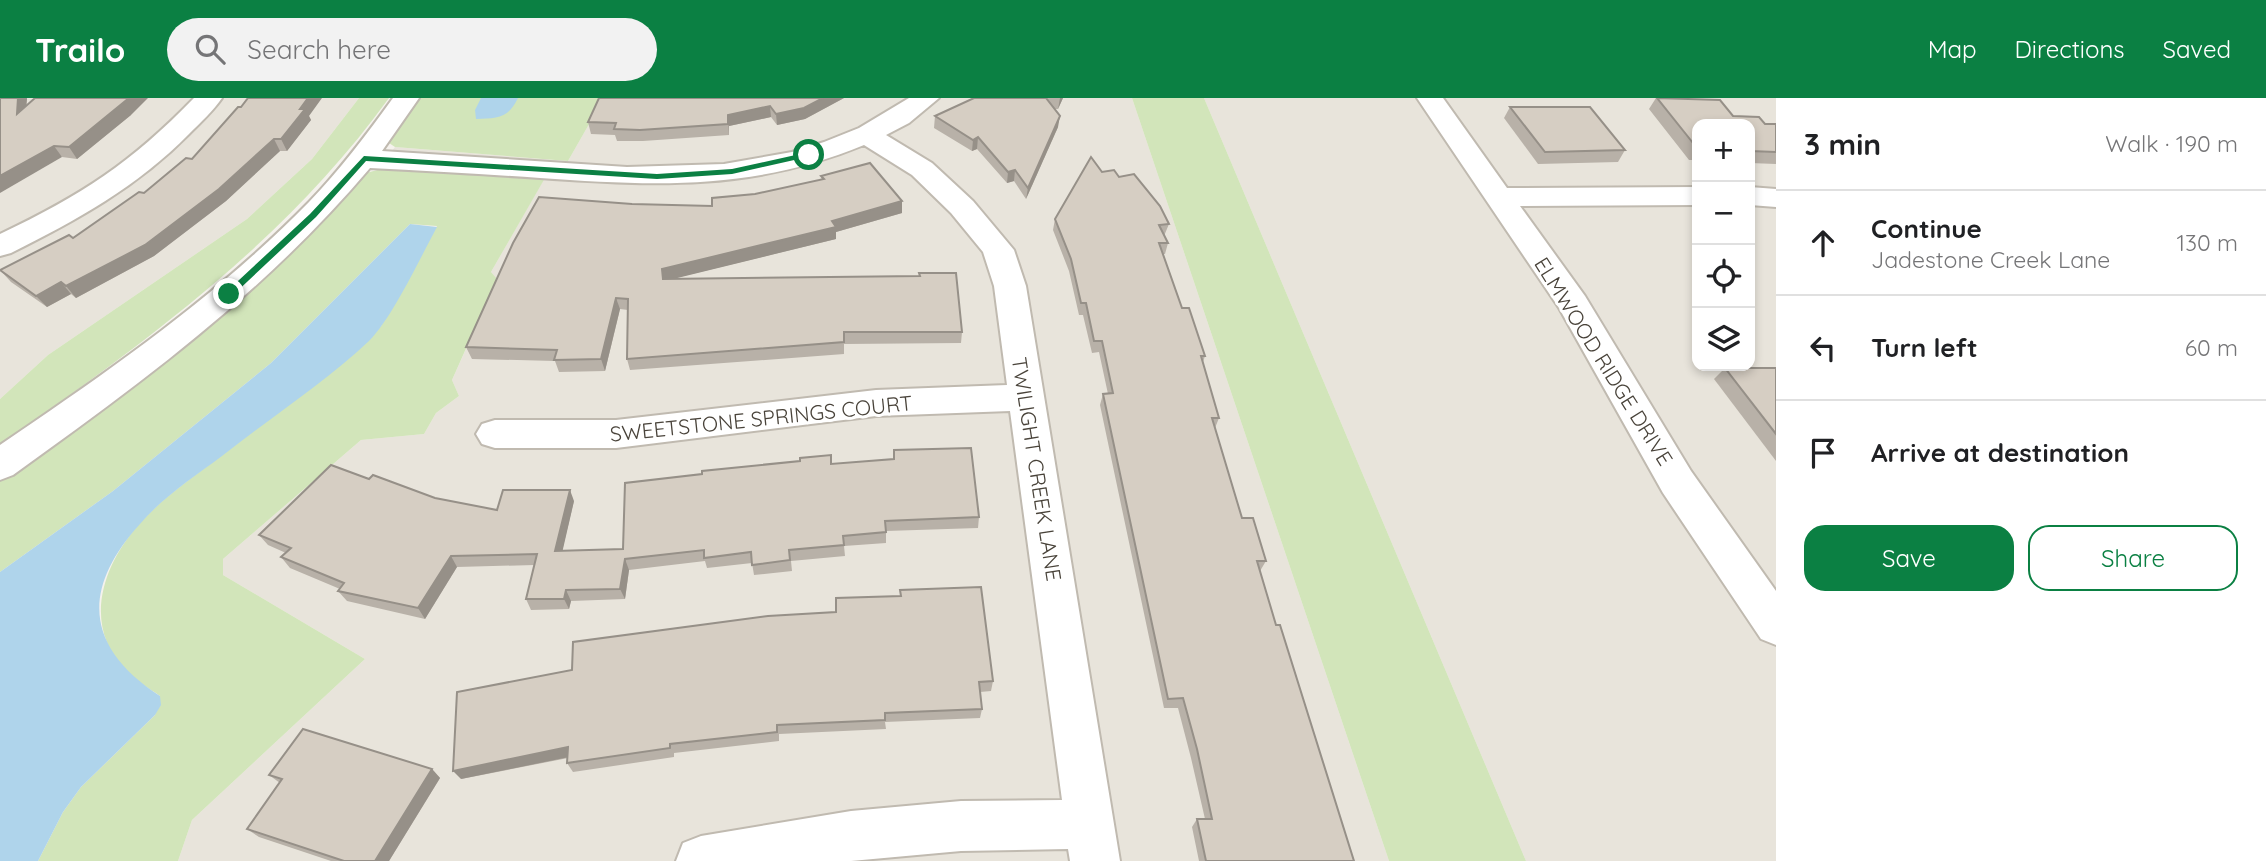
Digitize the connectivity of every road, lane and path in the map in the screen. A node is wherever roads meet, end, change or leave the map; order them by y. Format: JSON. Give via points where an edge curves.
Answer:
{"nodes":[{"id":1,"x":209,"y":98,"type":"edge"},
{"id":2,"x":406,"y":98,"type":"edge"},
{"id":3,"x":926,"y":98,"type":"edge"},
{"id":4,"x":1430,"y":98,"type":"edge"},
{"id":5,"x":868,"y":136,"type":"junction"},
{"id":6,"x":364,"y":159,"type":"junction"},
{"id":7,"x":1692,"y":196,"type":"edge"},
{"id":8,"x":1499,"y":197,"type":"junction"},
{"id":9,"x":1755,"y":197,"type":"edge"},
{"id":10,"x":1776,"y":198,"type":"edge"},
{"id":11,"x":0,"y":246,"type":"edge"},
{"id":12,"x":1026,"y":397,"type":"junction"},
{"id":13,"x":495,"y":434,"type":"dead end"},
{"id":14,"x":0,"y":465,"type":"edge"},
{"id":15,"x":1776,"y":626,"type":"edge"},
{"id":16,"x":1093,"y":843,"type":"edge"},
{"id":17,"x":701,"y":861,"type":"edge"}],
"edges":[{"from":1,"to":11,"type":"street","via":[[130,173],[75,208]]},
{"from":2,"to":6,"type":"street"},
{"from":3,"to":5,"type":"street"},
{"from":4,"to":8,"type":"street","name":"ELMWOOD RIDGE DRIVE"},
{"from":5,"to":6,"type":"street","via":[[732,172],[657,176]]},
{"from":5,"to":12,"type":"street","name":"TWILIGHT CREEK LANE","via":[[922,169],[998,250],[1010,286]]},
{"from":6,"to":14,"type":"street","via":[[313,216],[229,294],[136,369]]},
{"from":7,"to":8,"type":"street"},
{"from":8,"to":15,"type":"street","name":"ELMWOOD RIDGE DRIVE","via":[[1573,304],[1677,482]]},
{"from":9,"to":10,"type":"street"},
{"from":12,"to":13,"type":"street","name":"SWEETSTONE SPRINGS COURT","via":[[876,403],[616,434]]},
{"from":12,"to":16,"type":"street","name":"TWILIGHT CREEK LANE"},
{"from":16,"to":17,"type":"street","via":[[961,825],[851,836]]}]}
